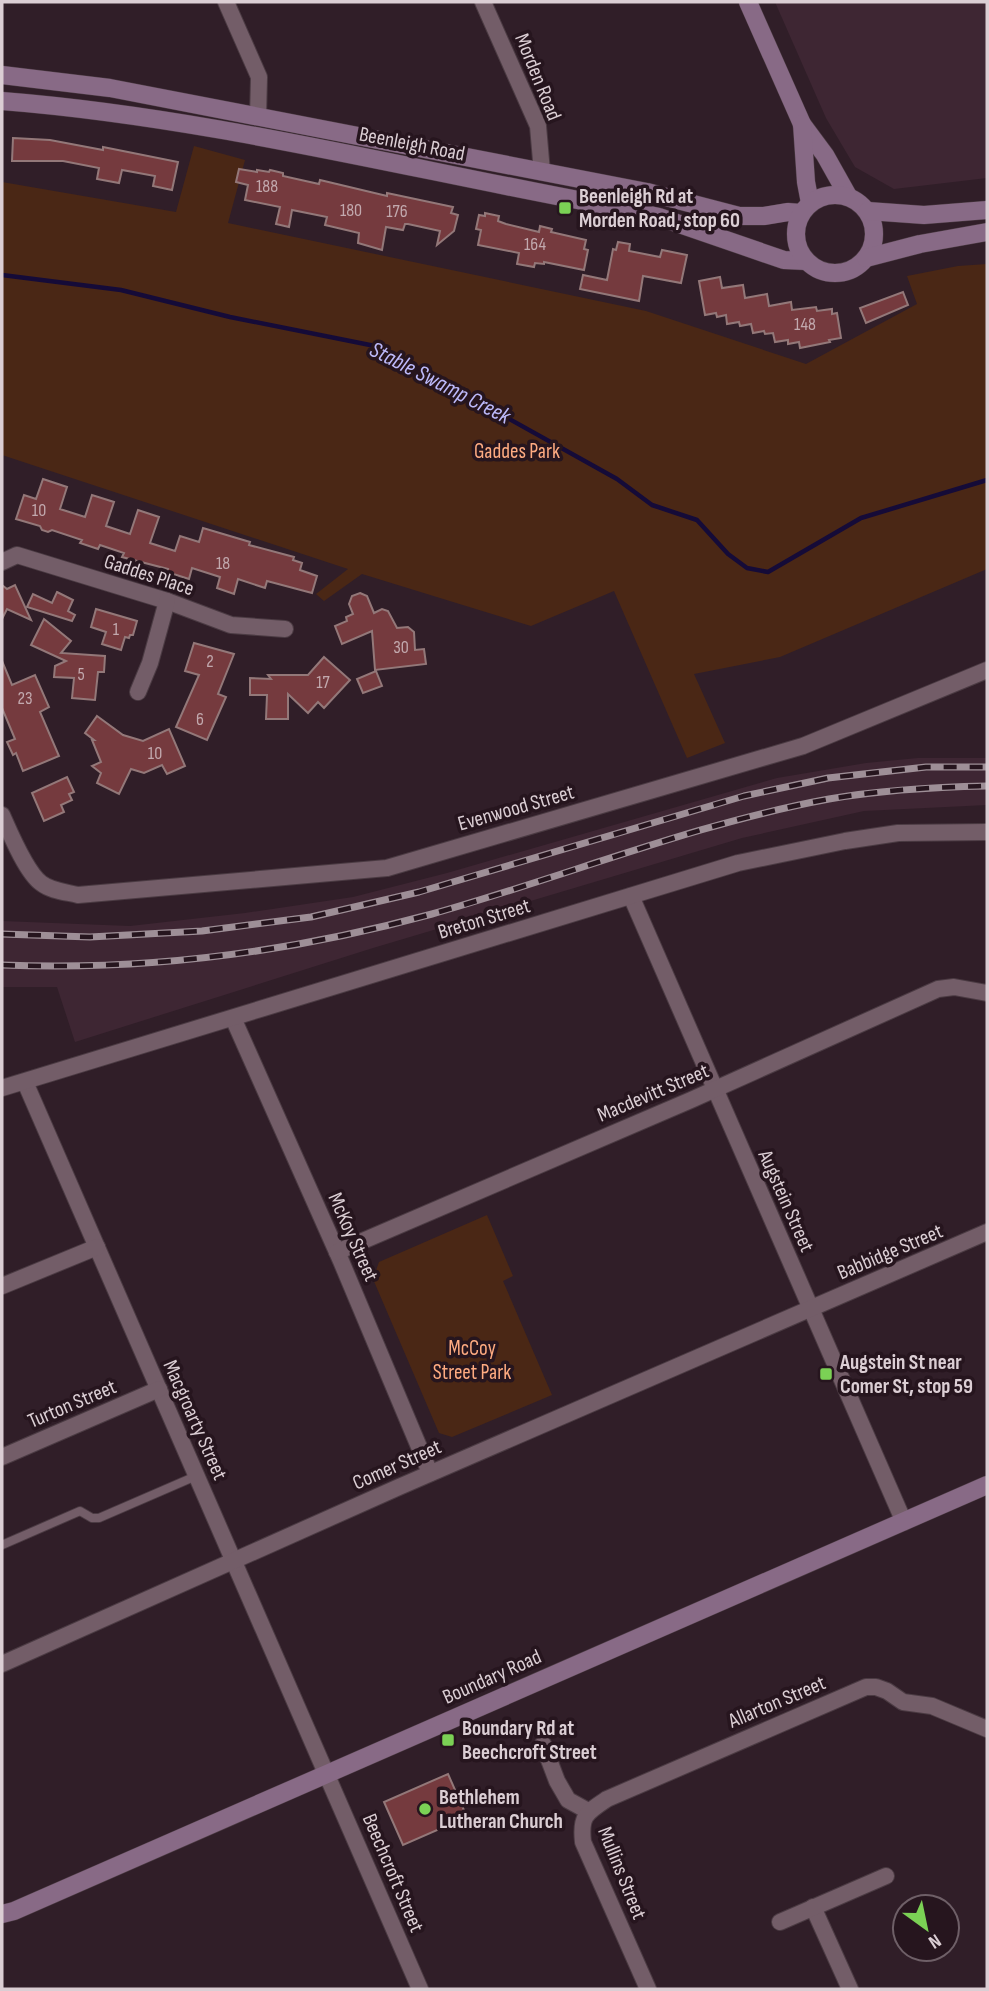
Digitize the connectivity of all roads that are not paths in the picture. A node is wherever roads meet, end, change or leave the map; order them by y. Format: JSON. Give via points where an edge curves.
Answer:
{"nodes":[{"id":1,"x":226,"y":2,"type":"edge"},
{"id":2,"x":483,"y":2,"type":"edge"},
{"id":3,"x":748,"y":2,"type":"edge"},
{"id":4,"x":2,"y":75,"type":"edge"},
{"id":5,"x":2,"y":101,"type":"edge"},
{"id":6,"x":258,"y":117,"type":"junction"},
{"id":7,"x":802,"y":124,"type":"junction"},
{"id":8,"x":542,"y":172,"type":"junction"},
{"id":9,"x":848,"y":196,"type":"junction"},
{"id":10,"x":806,"y":208,"type":"junction"},
{"id":11,"x":987,"y":210,"type":"edge"},
{"id":12,"x":868,"y":211,"type":"junction"},
{"id":13,"x":987,"y":232,"type":"edge"},
{"id":14,"x":866,"y":258,"type":"junction"},
{"id":15,"x":806,"y":261,"type":"junction"},
{"id":16,"x":2,"y":562,"type":"edge"},
{"id":17,"x":167,"y":601,"type":"junction"},
{"id":18,"x":285,"y":629,"type":"dead end"},
{"id":19,"x":987,"y":670,"type":"edge"},
{"id":20,"x":138,"y":692,"type":"dead end"},
{"id":21,"x":2,"y":816,"type":"edge"},
{"id":22,"x":987,"y":832,"type":"edge"},
{"id":23,"x":631,"y":896,"type":"junction"},
{"id":24,"x":987,"y":993,"type":"edge"},
{"id":25,"x":233,"y":1018,"type":"junction"},
{"id":26,"x":25,"y":1082,"type":"junction"},
{"id":27,"x":2,"y":1088,"type":"edge"},
{"id":28,"x":714,"y":1089,"type":"junction"},
{"id":29,"x":987,"y":1232,"type":"edge"},
{"id":30,"x":97,"y":1247,"type":"junction"},
{"id":31,"x":337,"y":1252,"type":"junction"},
{"id":32,"x":2,"y":1286,"type":"edge"},
{"id":33,"x":810,"y":1310,"type":"junction"},
{"id":34,"x":159,"y":1389,"type":"junction"},
{"id":35,"x":2,"y":1457,"type":"edge"},
{"id":36,"x":430,"y":1473,"type":"junction"},
{"id":37,"x":196,"y":1476,"type":"junction"},
{"id":38,"x":987,"y":1485,"type":"edge"},
{"id":39,"x":904,"y":1522,"type":"junction"},
{"id":40,"x":2,"y":1545,"type":"edge"},
{"id":41,"x":234,"y":1560,"type":"junction"},
{"id":42,"x":2,"y":1664,"type":"edge"},
{"id":43,"x":987,"y":1729,"type":"edge"},
{"id":44,"x":542,"y":1744,"type":"dead end"},
{"id":45,"x":328,"y":1774,"type":"junction"},
{"id":46,"x":588,"y":1811,"type":"junction"},
{"id":47,"x":886,"y":1876,"type":"dead end"},
{"id":48,"x":813,"y":1907,"type":"junction"},
{"id":49,"x":6,"y":1915,"type":"edge"},
{"id":50,"x":780,"y":1922,"type":"dead end"},
{"id":51,"x":420,"y":1989,"type":"edge"},
{"id":52,"x":648,"y":1989,"type":"edge"},
{"id":53,"x":850,"y":1989,"type":"edge"}],
"edges":[{"from":1,"to":6,"type":"street","via":[[259,77]]},
{"from":2,"to":8,"type":"street","name":"Morden Road","via":[[538,126]]},
{"from":3,"to":7,"type":"main road"},
{"from":4,"to":6,"type":"main road","name":"Beenleigh Road","via":[[110,88]]},
{"from":5,"to":15,"type":"main road","name":"Beenleigh Road","via":[[211,128],[604,205],[659,217],[784,260]]},
{"from":6,"to":8,"type":"main road","name":"Beenleigh Road"},
{"from":7,"to":9,"type":"main road"},
{"from":7,"to":10,"type":"main road"},
{"from":8,"to":10,"type":"main road","name":"Beenleigh Road","via":[[739,216]]},
{"from":9,"to":10,"type":"main road","via":[[822,196]]},
{"from":9,"to":12,"type":"main road"},
{"from":10,"to":15,"type":"main road","via":[[796,225],[796,238]]},
{"from":11,"to":12,"type":"main road","via":[[924,215]]},
{"from":12,"to":14,"type":"main road","via":[[875,235]]},
{"from":13,"to":14,"type":"main road"},
{"from":14,"to":15,"type":"main road","via":[[856,267],[830,273]]},
{"from":16,"to":17,"type":"street","name":"Gaddes Place","via":[[18,555]]},
{"from":17,"to":18,"type":"street","name":"Gaddes Place","via":[[231,625]]},
{"from":17,"to":20,"type":"street"},
{"from":19,"to":21,"type":"street","name":"Evenwood Street","via":[[803,746],[387,868],[78,895],[40,883]]},
{"from":22,"to":23,"type":"street","name":"Breton Street","via":[[898,833],[845,841],[738,863]]},
{"from":23,"to":25,"type":"street","name":"Breton Street"},
{"from":23,"to":28,"type":"street","name":"Augstein Street"},
{"from":24,"to":28,"type":"street","name":"Macdevitt Street","via":[[954,986],[938,989]]},
{"from":25,"to":26,"type":"street","name":"Breton Street"},
{"from":25,"to":31,"type":"street","name":"McKoy Street"},
{"from":26,"to":27,"type":"street","name":"Breton Street"},
{"from":26,"to":30,"type":"street","name":"Macgroarty Street"},
{"from":28,"to":31,"type":"street","name":"Macdevitt Street"},
{"from":28,"to":33,"type":"street","name":"Augstein Street"},
{"from":29,"to":33,"type":"street","name":"Babbidge Street"},
{"from":30,"to":32,"type":"street"},
{"from":30,"to":34,"type":"street","name":"Macgroarty Street"},
{"from":31,"to":36,"type":"street","name":"McKoy Street"},
{"from":33,"to":36,"type":"street","name":"Comer Street"},
{"from":33,"to":39,"type":"street","name":"Augstein Street"},
{"from":34,"to":35,"type":"street","name":"Turton Street"},
{"from":34,"to":37,"type":"street","name":"Macgroarty Street"},
{"from":36,"to":41,"type":"street","name":"Comer Street"},
{"from":37,"to":40,"type":"lane","via":[[99,1518],[80,1511]]},
{"from":37,"to":41,"type":"street","name":"Macgroarty Street"},
{"from":38,"to":39,"type":"main road","name":"Boundary Road"},
{"from":39,"to":45,"type":"main road","name":"Boundary Road"},
{"from":41,"to":42,"type":"street","name":"Comer Street"},
{"from":41,"to":45,"type":"street","name":"Macgroarty Street"},
{"from":43,"to":46,"type":"street","name":"Allarton Street","via":[[932,1706],[903,1702],[887,1691],[866,1687]]},
{"from":44,"to":46,"type":"street","name":"Mullins Street","via":[[568,1800]]},
{"from":45,"to":49,"type":"main road","name":"Boundary Road"},
{"from":45,"to":51,"type":"street","name":"Beechcroft Street"},
{"from":46,"to":52,"type":"street","name":"Mullins Street","via":[[581,1824],[583,1842]]},
{"from":47,"to":48,"type":"street"},
{"from":48,"to":50,"type":"street"},
{"from":48,"to":53,"type":"street"}]}
